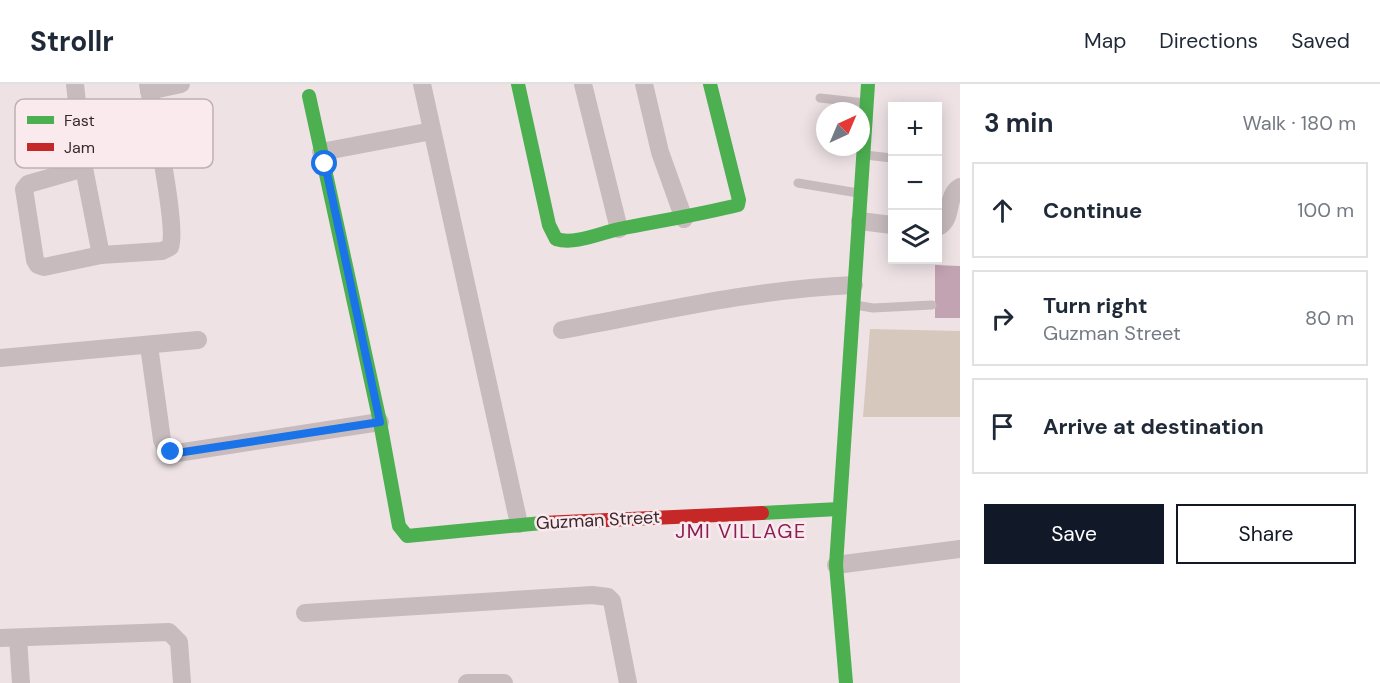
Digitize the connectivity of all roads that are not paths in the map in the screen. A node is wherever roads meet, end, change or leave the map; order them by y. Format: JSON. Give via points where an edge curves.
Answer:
{"nodes":[{"id":1,"x":75,"y":84,"type":"edge"},
{"id":2,"x":181,"y":84,"type":"edge"},
{"id":3,"x":422,"y":84,"type":"edge"},
{"id":4,"x":518,"y":84,"type":"edge"},
{"id":5,"x":583,"y":84,"type":"edge"},
{"id":6,"x":644,"y":84,"type":"edge"},
{"id":7,"x":710,"y":84,"type":"edge"},
{"id":8,"x":868,"y":84,"type":"edge"},
{"id":9,"x":149,"y":87,"type":"edge"},
{"id":10,"x":309,"y":96,"type":"dead end"},
{"id":11,"x":820,"y":98,"type":"dead end"},
{"id":12,"x":77,"y":99,"type":"edge"},
{"id":13,"x":858,"y":102,"type":"edge"},
{"id":14,"x":867,"y":102,"type":"edge"},
{"id":15,"x":432,"y":131,"type":"junction"},
{"id":16,"x":321,"y":152,"type":"junction"},
{"id":17,"x":864,"y":156,"type":"edge"},
{"id":18,"x":870,"y":156,"type":"edge"},
{"id":19,"x":888,"y":158,"type":"edge"},
{"id":20,"x":84,"y":168,"type":"joint"},
{"id":21,"x":163,"y":168,"type":"edge"},
{"id":22,"x":798,"y":183,"type":"dead end"},
{"id":23,"x":960,"y":187,"type":"edge"},
{"id":24,"x":862,"y":194,"type":"junction"},
{"id":25,"x":684,"y":219,"type":"junction"},
{"id":26,"x":860,"y":221,"type":"junction"},
{"id":27,"x":942,"y":223,"type":"edge"},
{"id":28,"x":888,"y":224,"type":"edge"},
{"id":29,"x":619,"y":230,"type":"junction"},
{"id":30,"x":101,"y":255,"type":"junction"},
{"id":31,"x":854,"y":285,"type":"junction"},
{"id":32,"x":853,"y":304,"type":"junction"},
{"id":33,"x":932,"y":305,"type":"dead end"},
{"id":34,"x":562,"y":330,"type":"dead end"},
{"id":35,"x":198,"y":340,"type":"dead end"},
{"id":36,"x":149,"y":346,"type":"junction"},
{"id":37,"x":0,"y":358,"type":"edge"},
{"id":38,"x":380,"y":422,"type":"junction"},
{"id":39,"x":839,"y":508,"type":"junction"},
{"id":40,"x":519,"y":524,"type":"junction"},
{"id":41,"x":960,"y":549,"type":"edge"},
{"id":42,"x":836,"y":565,"type":"junction"},
{"id":43,"x":305,"y":613,"type":"dead end"},
{"id":44,"x":9,"y":638,"type":"edge"},
{"id":45,"x":21,"y":683,"type":"edge"},
{"id":46,"x":182,"y":683,"type":"edge"},
{"id":47,"x":467,"y":683,"type":"edge"},
{"id":48,"x":504,"y":683,"type":"edge"},
{"id":49,"x":628,"y":683,"type":"edge"},
{"id":50,"x":846,"y":683,"type":"edge"}],
"edges":[{"from":1,"to":12,"type":"street"},
{"from":2,"to":9,"type":"street"},
{"from":3,"to":15,"type":"street"},
{"from":4,"to":29,"type":"street","via":[[552,235],[565,242]]},
{"from":5,"to":29,"type":"street"},
{"from":6,"to":25,"type":"street","via":[[660,152]]},
{"from":7,"to":25,"type":"street","via":[[740,200],[734,207]]},
{"from":8,"to":14,"type":"street"},
{"from":10,"to":16,"type":"street"},
{"from":11,"to":13,"type":"lane"},
{"from":15,"to":16,"type":"street"},
{"from":15,"to":40,"type":"street"},
{"from":16,"to":38,"type":"street"},
{"from":17,"to":24,"type":"street"},
{"from":18,"to":19,"type":"lane"},
{"from":20,"to":30,"type":"street"},
{"from":20,"to":30,"type":"street","via":[[28,184],[24,189],[35,260],[41,267]]},
{"from":21,"to":30,"type":"street","via":[[172,243],[162,251]]},
{"from":22,"to":24,"type":"lane"},
{"from":23,"to":27,"type":"street","via":[[951,198],[947,218]]},
{"from":24,"to":26,"type":"street"},
{"from":25,"to":29,"type":"street"},
{"from":26,"to":28,"type":"street"},
{"from":26,"to":31,"type":"street"},
{"from":31,"to":32,"type":"street"},
{"from":31,"to":34,"type":"street","via":[[741,296]]},
{"from":32,"to":33,"type":"lane","via":[[873,308]]},
{"from":32,"to":39,"type":"street"},
{"from":35,"to":36,"type":"street"},
{"from":36,"to":37,"type":"street"},
{"from":36,"to":38,"type":"street","via":[[162,440],[171,452]]},
{"from":38,"to":40,"type":"street","name":"Guzman Street","via":[[399,526],[407,536]]},
{"from":39,"to":40,"type":"street","name":"Guzman Street"},
{"from":39,"to":42,"type":"street"},
{"from":41,"to":42,"type":"street"},
{"from":42,"to":50,"type":"street"},
{"from":43,"to":49,"type":"street","via":[[608,597]]},
{"from":44,"to":45,"type":"street"},
{"from":44,"to":46,"type":"street","via":[[169,632],[179,642]]},
{"from":47,"to":48,"type":"street"}]}
